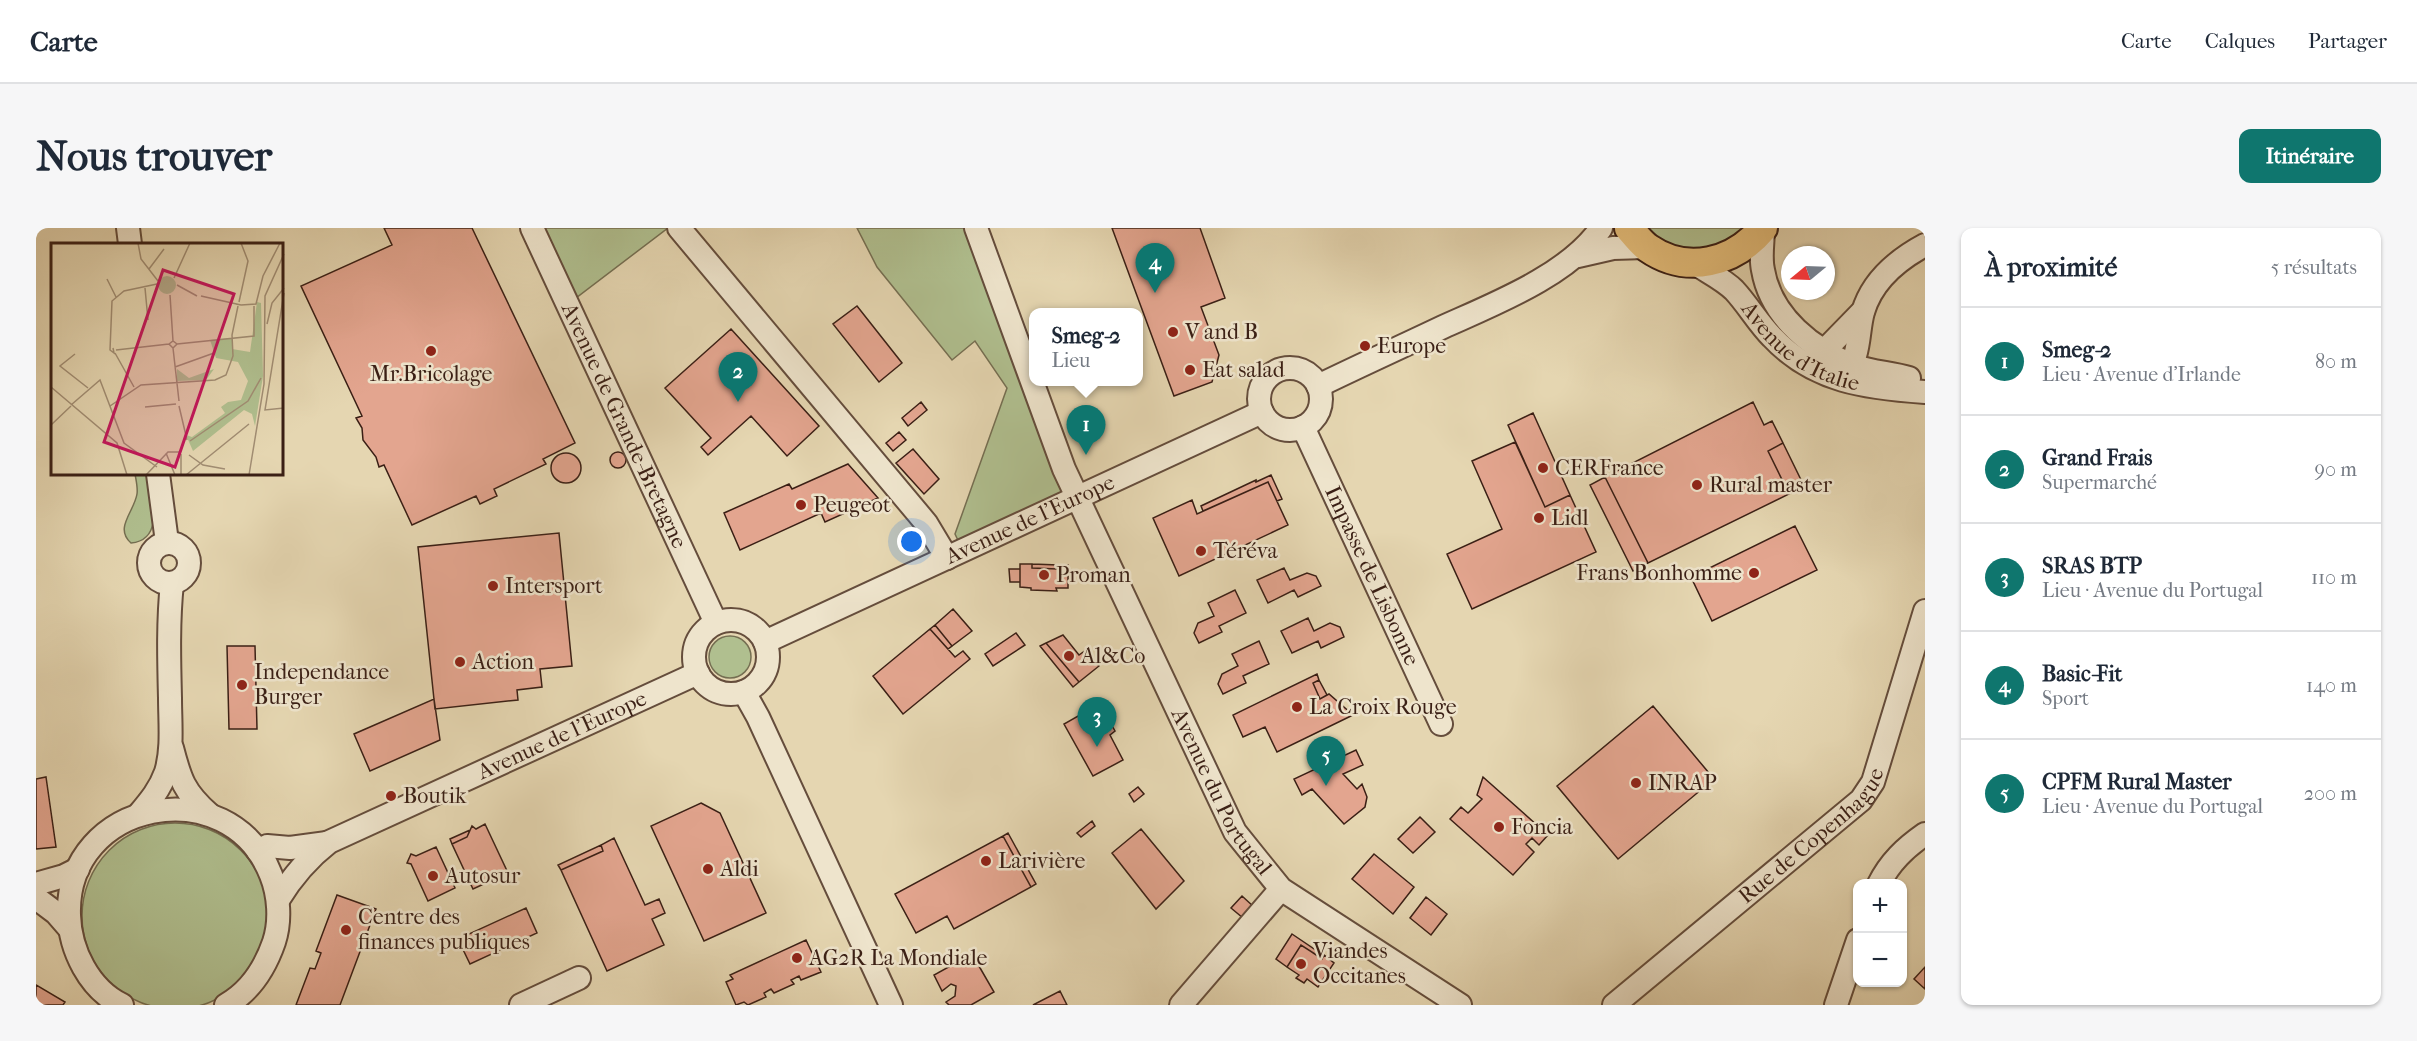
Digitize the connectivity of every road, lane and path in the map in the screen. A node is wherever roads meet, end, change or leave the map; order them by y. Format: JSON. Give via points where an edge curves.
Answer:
{"nodes":[{"id":1,"x":128,"y":228,"type":"edge"},
{"id":2,"x":532,"y":228,"type":"edge"},
{"id":3,"x":679,"y":228,"type":"edge"},
{"id":4,"x":976,"y":228,"type":"edge"},
{"id":5,"x":1601,"y":228,"type":"edge"},
{"id":6,"x":1763,"y":228,"type":"edge"},
{"id":7,"x":1637,"y":237,"type":"edge"},
{"id":8,"x":130,"y":243,"type":"edge"},
{"id":9,"x":1925,"y":244,"type":"edge"},
{"id":10,"x":1576,"y":256,"type":"junction"},
{"id":11,"x":1696,"y":264,"type":"junction"},
{"id":12,"x":1863,"y":311,"type":"junction"},
{"id":13,"x":1819,"y":360,"type":"junction"},
{"id":14,"x":1845,"y":372,"type":"junction"},
{"id":15,"x":1029,"y":373,"type":"edge"},
{"id":16,"x":1925,"y":384,"type":"edge"},
{"id":17,"x":1034,"y":386,"type":"edge"},
{"id":18,"x":1318,"y":386,"type":"junction"},
{"id":19,"x":1925,"y":392,"type":"edge"},
{"id":20,"x":1262,"y":412,"type":"junction"},
{"id":21,"x":1303,"y":427,"type":"junction"},
{"id":22,"x":158,"y":476,"type":"edge"},
{"id":23,"x":1077,"y":499,"type":"junction"},
{"id":24,"x":946,"y":558,"type":"junction"},
{"id":25,"x":1925,"y":611,"type":"edge"},
{"id":26,"x":716,"y":623,"type":"junction"},
{"id":27,"x":765,"y":642,"type":"junction"},
{"id":28,"x":698,"y":673,"type":"junction"},
{"id":29,"x":744,"y":692,"type":"junction"},
{"id":30,"x":1440,"y":724,"type":"dead end"},
{"id":31,"x":170,"y":740,"type":"junction"},
{"id":32,"x":139,"y":814,"type":"junction"},
{"id":33,"x":209,"y":814,"type":"junction"},
{"id":34,"x":1925,"y":834,"type":"edge"},
{"id":35,"x":329,"y":843,"type":"junction"},
{"id":36,"x":258,"y":851,"type":"junction"},
{"id":37,"x":78,"y":869,"type":"junction"},
{"id":38,"x":1882,"y":879,"type":"edge"},
{"id":39,"x":36,"y":884,"type":"edge"},
{"id":40,"x":1281,"y":889,"type":"junction"},
{"id":41,"x":36,"y":897,"type":"edge"},
{"id":42,"x":278,"y":900,"type":"junction"},
{"id":43,"x":69,"y":928,"type":"junction"},
{"id":44,"x":1853,"y":952,"type":"edge"},
{"id":45,"x":579,"y":978,"type":"dead end"},
{"id":46,"x":104,"y":997,"type":"edge"},
{"id":47,"x":244,"y":997,"type":"edge"},
{"id":48,"x":122,"y":1005,"type":"edge"},
{"id":49,"x":226,"y":1005,"type":"edge"},
{"id":50,"x":521,"y":1005,"type":"edge"},
{"id":51,"x":891,"y":1005,"type":"edge"},
{"id":52,"x":1181,"y":1005,"type":"edge"},
{"id":53,"x":1460,"y":1005,"type":"edge"},
{"id":54,"x":1614,"y":1005,"type":"edge"},
{"id":55,"x":1836,"y":1005,"type":"edge"}],
"edges":[{"from":1,"to":8,"type":"street"},
{"from":2,"to":26,"type":"street","name":"Avenue de Grande-Bretagne"},
{"from":3,"to":24,"type":"street","via":[[926,523]]},
{"from":4,"to":15,"type":"street","name":"Avenue du Portugal"},
{"from":5,"to":10,"type":"street"},
{"from":6,"to":11,"type":"main road","via":[[1740,250],[1719,260]]},
{"from":6,"to":13,"type":"street","name":"Avenue d'Italie","via":[[1762,268],[1767,290]]},
{"from":7,"to":10,"type":"street","via":[[1613,248]]},
{"from":7,"to":11,"type":"main road","via":[[1670,259]]},
{"from":9,"to":12,"type":"street","via":[[1878,282]]},
{"from":10,"to":18,"type":"street","via":[[1512,296]]},
{"from":11,"to":13,"type":"street","name":"Avenue d'Italie","via":[[1733,289],[1773,338],[1797,360]]},
{"from":12,"to":13,"type":"street"},
{"from":12,"to":14,"type":"street"},
{"from":13,"to":14,"type":"street","name":"Avenue d'Italie"},
{"from":14,"to":16,"type":"street","name":"Avenue d'Italie"},
{"from":14,"to":19,"type":"street","name":"Avenue d'Italie"},
{"from":17,"to":23,"type":"street","name":"Avenue du Portugal"},
{"from":18,"to":20,"type":"street","via":[[1304,372],[1276,371],[1263,384]]},
{"from":18,"to":21,"type":"street","via":[[1320,405],[1311,422]]},
{"from":20,"to":21,"type":"street","via":[[1267,420],[1284,430]]},
{"from":20,"to":23,"type":"street","name":"Avenue de l'Europe"},
{"from":21,"to":30,"type":"street","name":"Impasse de Lisbonne"},
{"from":22,"to":31,"type":"street","via":[[167,542],[153,550],[149,566],[159,580],[172,583]]},
{"from":23,"to":24,"type":"street","name":"Avenue de l'Europe"},
{"from":23,"to":40,"type":"street","name":"Avenue du Portugal","via":[[1235,832]]},
{"from":24,"to":27,"type":"street","name":"Avenue de l'Europe"},
{"from":25,"to":54,"type":"street","name":"Rue de Copenhague","via":[[1873,782],[1861,800]]},
{"from":26,"to":27,"type":"street","via":[[739,620],[759,632]]},
{"from":26,"to":28,"type":"street","via":[[699,638],[694,662]]},
{"from":27,"to":29,"type":"street","via":[[767,666],[762,678]]},
{"from":28,"to":29,"type":"street","via":[[704,682],[722,693]]},
{"from":28,"to":35,"type":"street","name":"Avenue de l'Europe"},
{"from":29,"to":51,"type":"street"},
{"from":31,"to":32,"type":"street","via":[[161,784]]},
{"from":31,"to":33,"type":"street","via":[[184,784],[192,799]]},
{"from":32,"to":33,"type":"street","via":[[178,809]]},
{"from":32,"to":37,"type":"street","via":[[103,835]]},
{"from":33,"to":36,"type":"street","via":[[228,823]]},
{"from":34,"to":38,"type":"street","via":[[1905,848]]},
{"from":35,"to":36,"type":"street","name":"Avenue de l'Europe","via":[[290,848],[267,846]]},
{"from":35,"to":42,"type":"street","name":"Avenue de l'Europe","via":[[298,870]]},
{"from":36,"to":42,"type":"street"},
{"from":37,"to":39,"type":"street"},
{"from":37,"to":43,"type":"street","via":[[72,888]]},
{"from":40,"to":52,"type":"street"},
{"from":40,"to":53,"type":"street","name":"Avenue du Portugal"},
{"from":41,"to":43,"type":"street"},
{"from":42,"to":47,"type":"street","via":[[277,933],[267,964]]},
{"from":43,"to":46,"type":"street","via":[[85,970]]},
{"from":44,"to":55,"type":"street"},
{"from":45,"to":50,"type":"street"},
{"from":46,"to":48,"type":"street"},
{"from":47,"to":49,"type":"street"}]}
